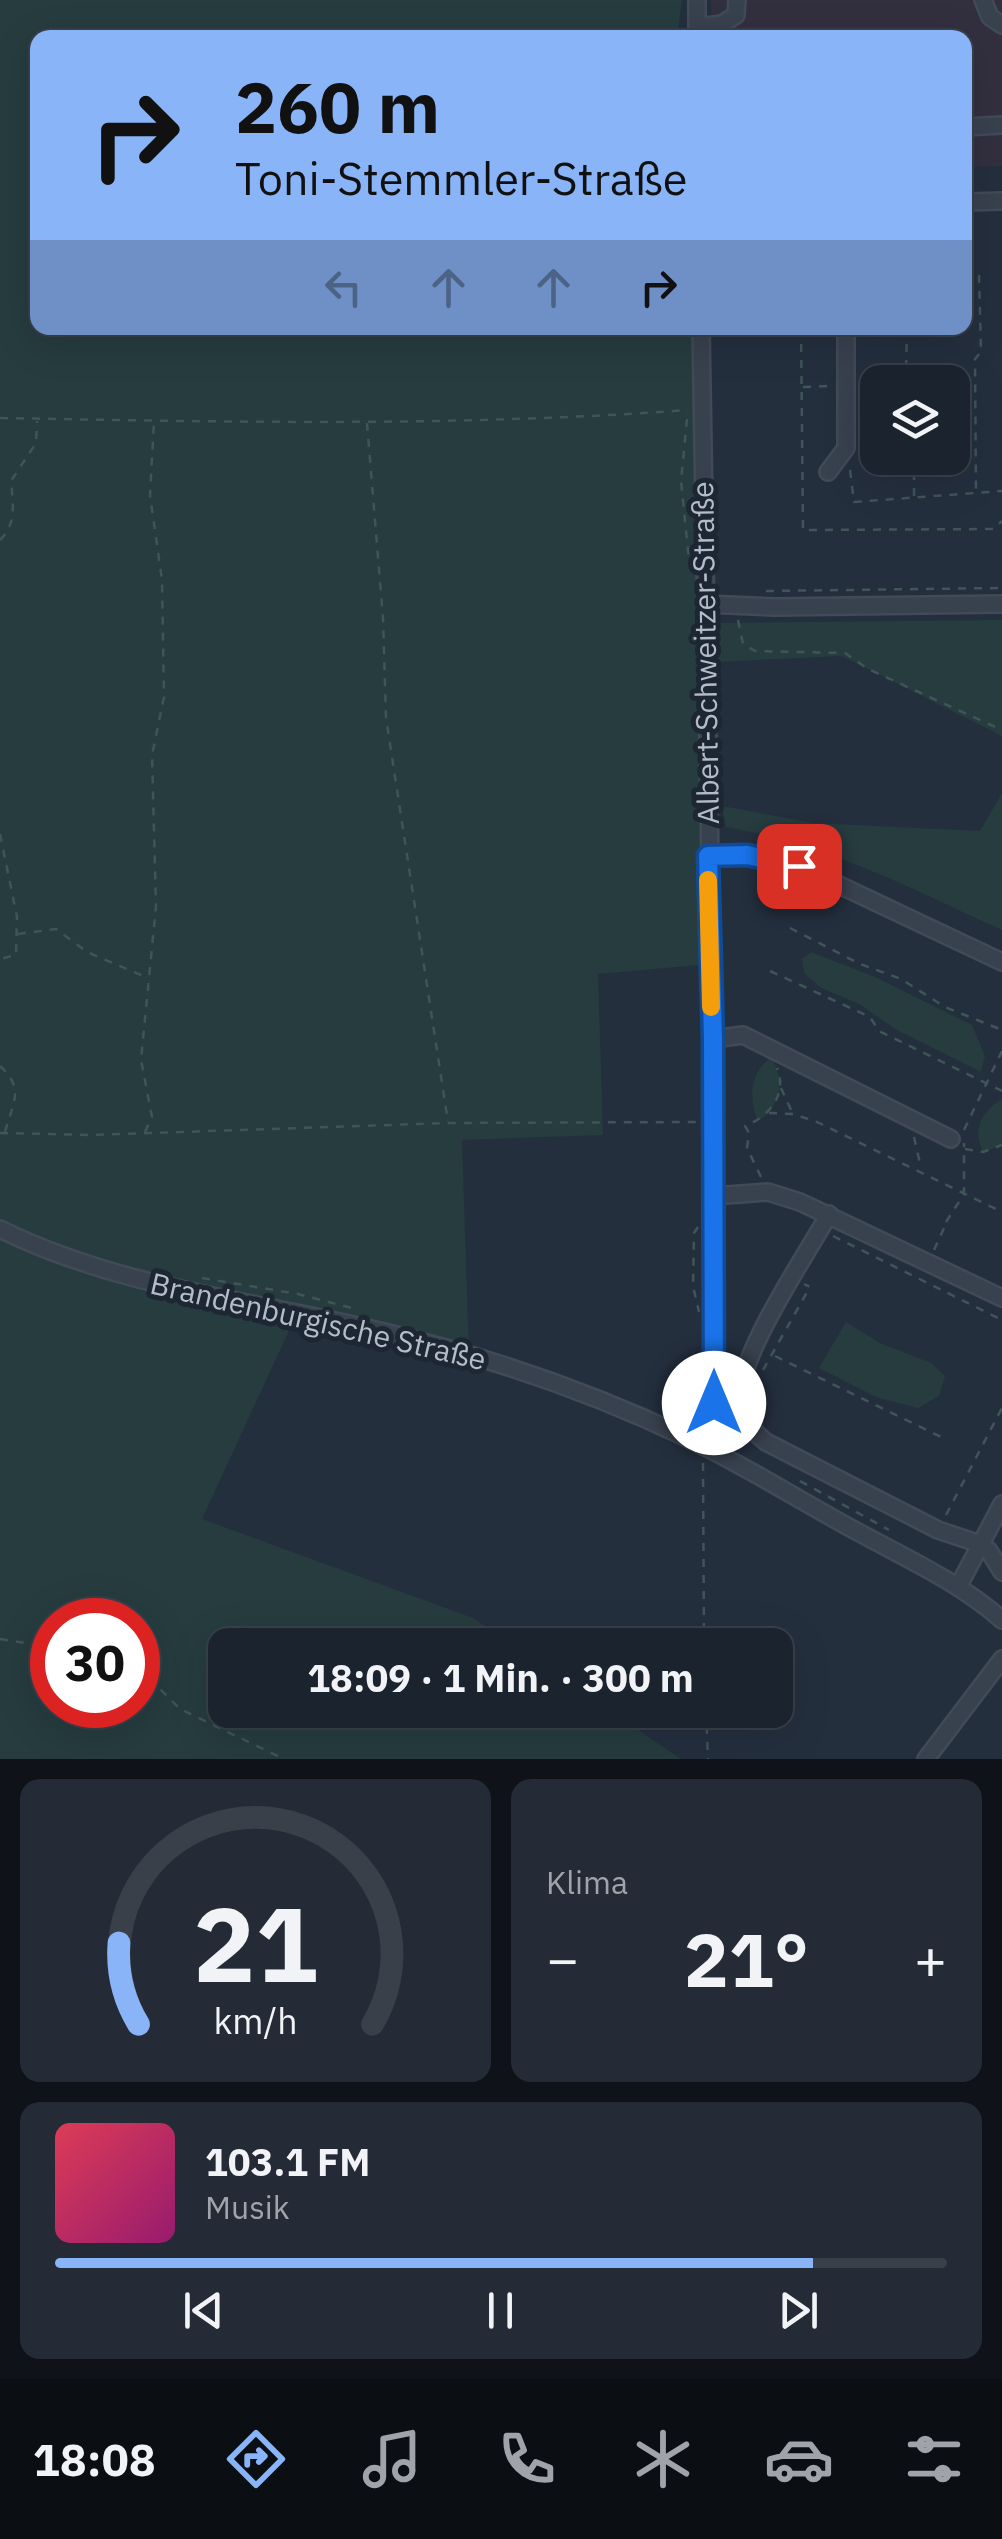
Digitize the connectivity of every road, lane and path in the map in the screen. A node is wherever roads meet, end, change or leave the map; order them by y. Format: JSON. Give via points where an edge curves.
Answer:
{"nodes":[{"id":1,"x":697,"y":0,"type":"edge"},
{"id":2,"x":737,"y":0,"type":"edge"},
{"id":3,"x":983,"y":0,"type":"edge"},
{"id":4,"x":1002,"y":25,"type":"edge"},
{"id":5,"x":697,"y":30,"type":"edge"},
{"id":6,"x":703,"y":30,"type":"edge"},
{"id":7,"x":972,"y":126,"type":"edge"},
{"id":8,"x":1002,"y":126,"type":"edge"},
{"id":9,"x":1002,"y":201,"type":"edge"},
{"id":10,"x":972,"y":202,"type":"edge"},
{"id":11,"x":972,"y":272,"type":"edge"},
{"id":12,"x":702,"y":335,"type":"edge"},
{"id":13,"x":801,"y":335,"type":"edge"},
{"id":14,"x":846,"y":335,"type":"edge"},
{"id":15,"x":908,"y":335,"type":"edge"},
{"id":16,"x":906,"y":365,"type":"edge"},
{"id":17,"x":846,"y":385,"type":"junction"},
{"id":18,"x":802,"y":387,"type":"junction"},
{"id":19,"x":688,"y":410,"type":"dead end"},
{"id":20,"x":0,"y":418,"type":"edge"},
{"id":21,"x":37,"y":419,"type":"junction"},
{"id":22,"x":154,"y":420,"type":"junction"},
{"id":23,"x":366,"y":423,"type":"junction"},
{"id":24,"x":846,"y":448,"type":"junction"},
{"id":25,"x":828,"y":472,"type":"dead end"},
{"id":26,"x":914,"y":475,"type":"edge"},
{"id":27,"x":1002,"y":490,"type":"edge"},
{"id":28,"x":976,"y":492,"type":"junction"},
{"id":29,"x":914,"y":498,"type":"junction"},
{"id":30,"x":1002,"y":521,"type":"edge"},
{"id":31,"x":0,"y":540,"type":"edge"},
{"id":32,"x":1002,"y":588,"type":"edge"},
{"id":33,"x":764,"y":591,"type":"dead end"},
{"id":34,"x":705,"y":604,"type":"junction"},
{"id":35,"x":740,"y":604,"type":"junction"},
{"id":36,"x":1002,"y":604,"type":"edge"},
{"id":37,"x":1002,"y":730,"type":"edge"},
{"id":38,"x":0,"y":834,"type":"edge"},
{"id":39,"x":708,"y":856,"type":"junction"},
{"id":40,"x":790,"y":928,"type":"dead end"},
{"id":41,"x":18,"y":934,"type":"junction"},
{"id":42,"x":0,"y":960,"type":"edge"},
{"id":43,"x":1002,"y":962,"type":"edge"},
{"id":44,"x":770,"y":970,"type":"dead end"},
{"id":45,"x":150,"y":978,"type":"junction"},
{"id":46,"x":1002,"y":1030,"type":"edge"},
{"id":47,"x":713,"y":1039,"type":"junction"},
{"id":48,"x":774,"y":1050,"type":"junction"},
{"id":49,"x":1002,"y":1051,"type":"edge"},
{"id":50,"x":0,"y":1066,"type":"edge"},
{"id":51,"x":987,"y":1082,"type":"junction"},
{"id":52,"x":782,"y":1088,"type":"junction"},
{"id":53,"x":1002,"y":1092,"type":"edge"},
{"id":54,"x":769,"y":1112,"type":"junction"},
{"id":55,"x":793,"y":1114,"type":"junction"},
{"id":56,"x":712,"y":1121,"type":"junction"},
{"id":57,"x":913,"y":1121,"type":"junction"},
{"id":58,"x":448,"y":1123,"type":"junction"},
{"id":59,"x":145,"y":1132,"type":"junction"},
{"id":60,"x":2,"y":1133,"type":"edge"},
{"id":61,"x":958,"y":1144,"type":"junction"},
{"id":62,"x":1002,"y":1145,"type":"edge"},
{"id":63,"x":922,"y":1172,"type":"junction"},
{"id":64,"x":768,"y":1192,"type":"junction"},
{"id":65,"x":964,"y":1194,"type":"junction"},
{"id":66,"x":713,"y":1196,"type":"junction"},
{"id":67,"x":1002,"y":1212,"type":"edge"},
{"id":68,"x":829,"y":1214,"type":"junction"},
{"id":69,"x":946,"y":1222,"type":"dead end"},
{"id":70,"x":944,"y":1228,"type":"dead end"},
{"id":71,"x":0,"y":1229,"type":"edge"},
{"id":72,"x":820,"y":1230,"type":"junction"},
{"id":73,"x":928,"y":1262,"type":"junction"},
{"id":74,"x":804,"y":1284,"type":"dead end"},
{"id":75,"x":1002,"y":1298,"type":"edge"},
{"id":76,"x":1002,"y":1320,"type":"edge"},
{"id":77,"x":774,"y":1355,"type":"junction"},
{"id":78,"x":762,"y":1370,"type":"dead end"},
{"id":79,"x":1002,"y":1408,"type":"edge"},
{"id":80,"x":942,"y":1437,"type":"dead end"},
{"id":81,"x":702,"y":1446,"type":"junction"},
{"id":82,"x":1002,"y":1504,"type":"edge"},
{"id":83,"x":997,"y":1525,"type":"edge"},
{"id":84,"x":938,"y":1530,"type":"junction"},
{"id":85,"x":980,"y":1544,"type":"junction"},
{"id":86,"x":1002,"y":1572,"type":"edge"},
{"id":87,"x":958,"y":1587,"type":"junction"},
{"id":88,"x":1002,"y":1620,"type":"edge"},
{"id":89,"x":704,"y":1628,"type":"edge"},
{"id":90,"x":0,"y":1639,"type":"edge"},
{"id":91,"x":30,"y":1643,"type":"edge"},
{"id":92,"x":1002,"y":1660,"type":"edge"},
{"id":93,"x":160,"y":1688,"type":"edge"},
{"id":94,"x":707,"y":1728,"type":"edge"},
{"id":95,"x":284,"y":1759,"type":"edge"},
{"id":96,"x":708,"y":1759,"type":"edge"},
{"id":97,"x":926,"y":1759,"type":"edge"}],
"edges":[{"from":1,"to":5,"type":"street"},
{"from":2,"to":6,"type":"street","via":[[736,15]]},
{"from":3,"to":4,"type":"street"},
{"from":7,"to":8,"type":"street"},
{"from":9,"to":10,"type":"street"},
{"from":11,"to":28,"type":"path","via":[[980,273]]},
{"from":12,"to":34,"type":"street","name":"Albert-Schweitzer-Straße"},
{"from":13,"to":18,"type":"path"},
{"from":14,"to":17,"type":"street"},
{"from":15,"to":16,"type":"path"},
{"from":17,"to":18,"type":"path"},
{"from":17,"to":24,"type":"street"},
{"from":18,"to":30,"type":"path","via":[[803,530],[994,529]]},
{"from":19,"to":23,"type":"path"},
{"from":20,"to":21,"type":"path"},
{"from":21,"to":22,"type":"path"},
{"from":21,"to":31,"type":"path","via":[[36,443],[10,482],[14,512]]},
{"from":22,"to":23,"type":"path"},
{"from":22,"to":45,"type":"path","via":[[150,495],[162,580],[164,697],[152,755],[156,906]]},
{"from":23,"to":58,"type":"path","via":[[386,718]]},
{"from":24,"to":25,"type":"street"},
{"from":24,"to":29,"type":"path","via":[[854,502]]},
{"from":26,"to":29,"type":"path"},
{"from":27,"to":28,"type":"path"},
{"from":28,"to":29,"type":"path"},
{"from":32,"to":33,"type":"path"},
{"from":34,"to":35,"type":"street"},
{"from":34,"to":39,"type":"street","name":"Albert-Schweitzer-Straße"},
{"from":35,"to":36,"type":"street"},
{"from":35,"to":37,"type":"path","via":[[743,644],[756,651],[844,653]]},
{"from":38,"to":41,"type":"path"},
{"from":39,"to":43,"type":"street","via":[[771,858],[816,872]]},
{"from":39,"to":47,"type":"street","name":"Albert-Schweitzer-Straße"},
{"from":40,"to":46,"type":"path"},
{"from":41,"to":42,"type":"path","via":[[16,955]]},
{"from":41,"to":45,"type":"path","via":[[56,929],[87,952]]},
{"from":44,"to":51,"type":"path"},
{"from":45,"to":59,"type":"path","via":[[141,1060],[152,1118]]},
{"from":47,"to":48,"type":"street","via":[[742,1036]]},
{"from":47,"to":56,"type":"street","name":"Albert-Schweitzer-Straße"},
{"from":48,"to":52,"type":"path"},
{"from":48,"to":57,"type":"street"},
{"from":49,"to":51,"type":"path"},
{"from":50,"to":60,"type":"path","via":[[16,1090]]},
{"from":51,"to":53,"type":"path"},
{"from":51,"to":61,"type":"path"},
{"from":52,"to":54,"type":"path"},
{"from":52,"to":55,"type":"path"},
{"from":54,"to":55,"type":"path"},
{"from":54,"to":64,"type":"path","via":[[745,1126],[746,1148]]},
{"from":55,"to":63,"type":"path"},
{"from":56,"to":58,"type":"path"},
{"from":56,"to":66,"type":"street","name":"Albert-Schweitzer-Straße"},
{"from":57,"to":61,"type":"street"},
{"from":57,"to":63,"type":"path"},
{"from":58,"to":59,"type":"path"},
{"from":59,"to":60,"type":"path"},
{"from":61,"to":62,"type":"path","via":[[983,1152]]},
{"from":61,"to":65,"type":"path"},
{"from":63,"to":65,"type":"path"},
{"from":64,"to":66,"type":"street"},
{"from":64,"to":68,"type":"street"},
{"from":65,"to":67,"type":"path"},
{"from":65,"to":69,"type":"path"},
{"from":66,"to":81,"type":"street","name":"Albert-Schweitzer-Straße","via":[[714,1403]]},
{"from":68,"to":72,"type":"street"},
{"from":68,"to":73,"type":"street"},
{"from":70,"to":73,"type":"path"},
{"from":71,"to":81,"type":"street","name":"Brandenburgische Straße","via":[[129,1278],[298,1311],[470,1355],[619,1408]]},
{"from":72,"to":76,"type":"path"},
{"from":72,"to":84,"type":"street","via":[[746,1370],[739,1402],[746,1424],[766,1442]]},
{"from":73,"to":75,"type":"street"},
{"from":74,"to":77,"type":"path","via":[[810,1287]]},
{"from":77,"to":78,"type":"path"},
{"from":77,"to":80,"type":"path"},
{"from":79,"to":84,"type":"path"},
{"from":81,"to":87,"type":"street","name":"Brandenburgische Straße"},
{"from":81,"to":89,"type":"path"},
{"from":82,"to":83,"type":"street"},
{"from":83,"to":85,"type":"street"},
{"from":84,"to":85,"type":"street"},
{"from":85,"to":86,"type":"street"},
{"from":85,"to":87,"type":"street"},
{"from":87,"to":88,"type":"street","name":"Brandenburgische Straße"},
{"from":90,"to":91,"type":"path"},
{"from":92,"to":97,"type":"street"},
{"from":93,"to":95,"type":"path","via":[[180,1708]]},
{"from":94,"to":96,"type":"path"}]}
